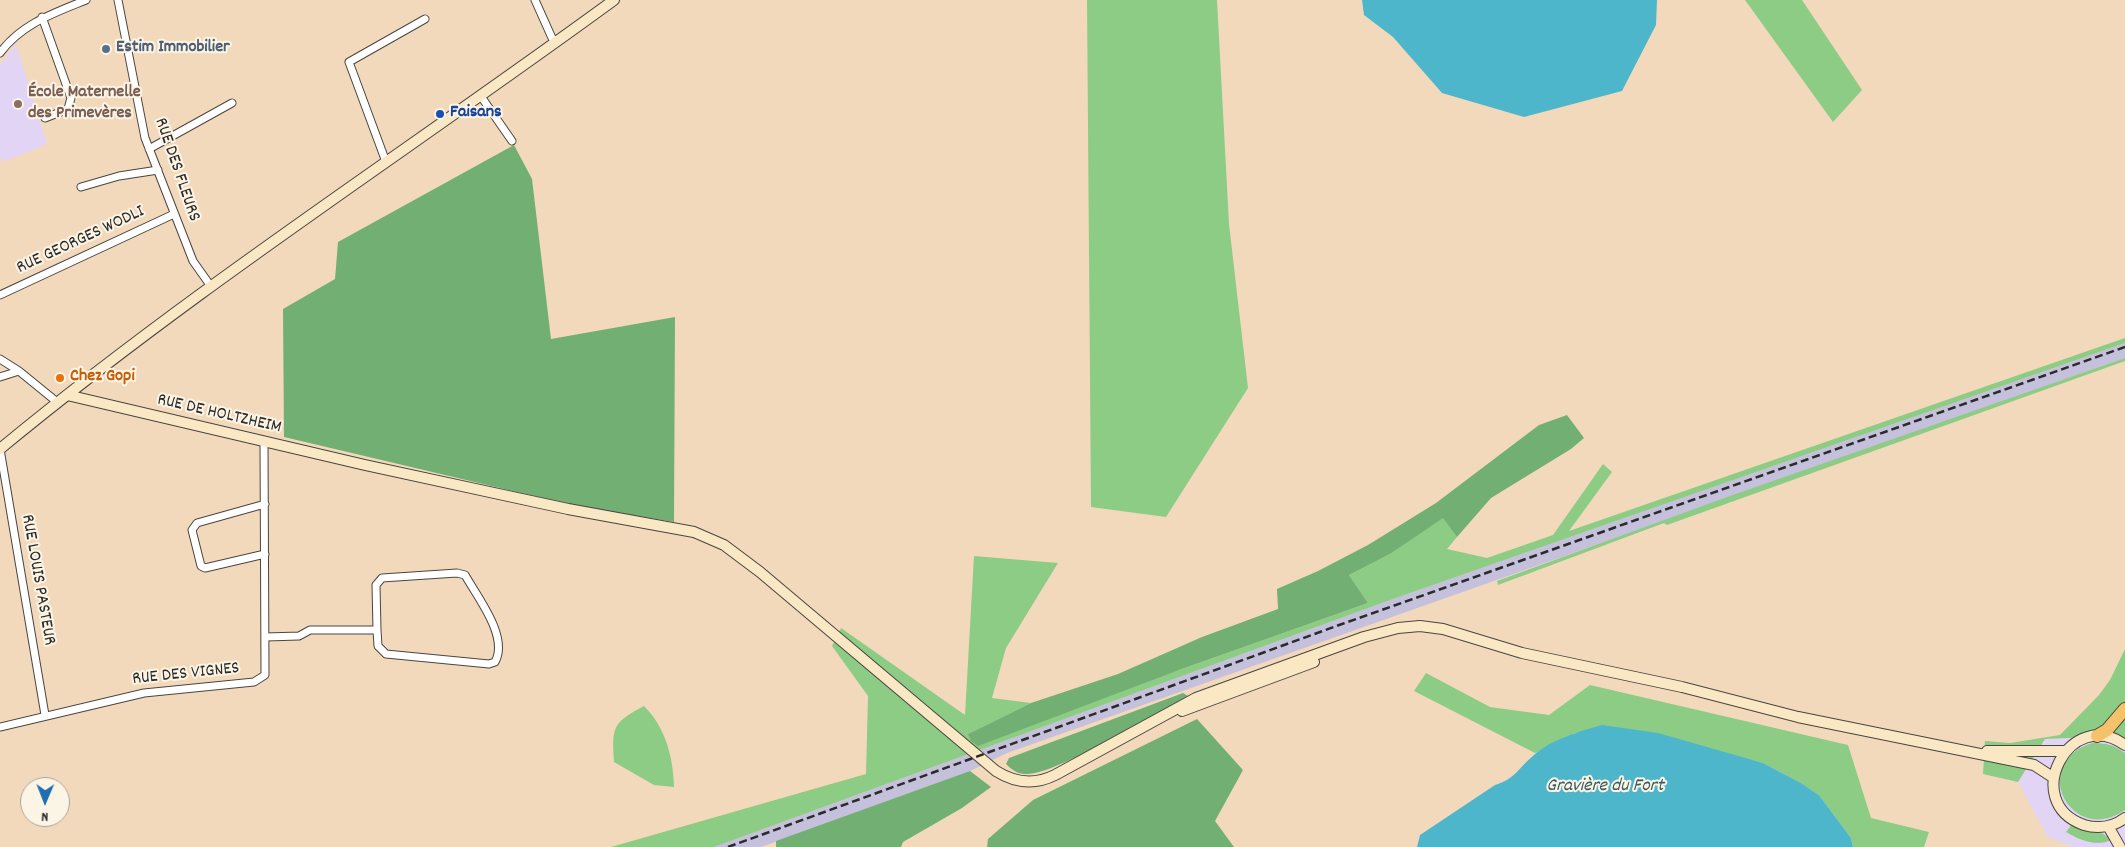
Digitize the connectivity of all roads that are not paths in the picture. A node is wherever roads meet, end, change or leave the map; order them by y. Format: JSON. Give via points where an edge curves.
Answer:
{"nodes":[{"id":1,"x":86,"y":0,"type":"edge"},
{"id":2,"x":118,"y":0,"type":"edge"},
{"id":3,"x":535,"y":0,"type":"edge"},
{"id":4,"x":606,"y":0,"type":"edge"},
{"id":5,"x":614,"y":0,"type":"edge"},
{"id":6,"x":595,"y":14,"type":"junction"},
{"id":7,"x":42,"y":17,"type":"junction"},
{"id":8,"x":425,"y":19,"type":"dead end"},
{"id":9,"x":556,"y":41,"type":"junction"},
{"id":10,"x":0,"y":53,"type":"edge"},
{"id":11,"x":480,"y":95,"type":"junction"},
{"id":12,"x":232,"y":103,"type":"dead end"},
{"id":13,"x":46,"y":118,"type":"dead end"},
{"id":14,"x":512,"y":141,"type":"dead end"},
{"id":15,"x":149,"y":148,"type":"junction"},
{"id":16,"x":386,"y":162,"type":"junction"},
{"id":17,"x":158,"y":170,"type":"junction"},
{"id":18,"x":81,"y":187,"type":"dead end"},
{"id":19,"x":174,"y":214,"type":"junction"},
{"id":20,"x":210,"y":285,"type":"junction"},
{"id":21,"x":0,"y":295,"type":"edge"},
{"id":22,"x":0,"y":359,"type":"edge"},
{"id":23,"x":19,"y":371,"type":"junction"},
{"id":24,"x":0,"y":377,"type":"edge"},
{"id":25,"x":67,"y":395,"type":"junction"},
{"id":26,"x":57,"y":402,"type":"junction"},
{"id":27,"x":264,"y":443,"type":"junction"},
{"id":28,"x":0,"y":449,"type":"edge"},
{"id":29,"x":265,"y":504,"type":"junction"},
{"id":30,"x":265,"y":554,"type":"junction"},
{"id":31,"x":377,"y":630,"type":"junction"},
{"id":32,"x":266,"y":637,"type":"junction"},
{"id":33,"x":2125,"y":709,"type":"edge"},
{"id":34,"x":45,"y":715,"type":"junction"},
{"id":35,"x":0,"y":727,"type":"edge"},
{"id":36,"x":2097,"y":736,"type":"junction"},
{"id":37,"x":2125,"y":745,"type":"edge"},
{"id":38,"x":1938,"y":746,"type":"junction"},
{"id":39,"x":2066,"y":751,"type":"junction"},
{"id":40,"x":2054,"y":778,"type":"junction"},
{"id":41,"x":2125,"y":818,"type":"edge"},
{"id":42,"x":2108,"y":826,"type":"junction"},
{"id":43,"x":2120,"y":847,"type":"edge"}],
"edges":[{"from":1,"to":7,"type":"street"},
{"from":2,"to":15,"type":"street","name":"RUE DES FLEURS"},
{"from":3,"to":9,"type":"street"},
{"from":4,"to":6,"type":"main road"},
{"from":5,"to":6,"type":"main road"},
{"from":6,"to":9,"type":"main road"},
{"from":7,"to":10,"type":"street","via":[[10,40]]},
{"from":7,"to":13,"type":"street","via":[[71,98],[68,109]]},
{"from":8,"to":16,"type":"street","via":[[349,62]]},
{"from":9,"to":11,"type":"main road"},
{"from":11,"to":14,"type":"street"},
{"from":11,"to":16,"type":"main road"},
{"from":12,"to":15,"type":"street"},
{"from":15,"to":17,"type":"street","name":"RUE DES FLEURS"},
{"from":16,"to":20,"type":"main road"},
{"from":17,"to":18,"type":"street","via":[[119,176]]},
{"from":17,"to":19,"type":"street","name":"RUE DES FLEURS"},
{"from":19,"to":20,"type":"street","name":"RUE DES FLEURS","via":[[193,261]]},
{"from":19,"to":21,"type":"street","name":"RUE GEORGES WODLI"},
{"from":20,"to":25,"type":"main road"},
{"from":22,"to":23,"type":"street"},
{"from":23,"to":24,"type":"street"},
{"from":23,"to":26,"type":"street"},
{"from":25,"to":26,"type":"main road"},
{"from":25,"to":27,"type":"main road","name":"RUE DE HOLTZHEIM"},
{"from":26,"to":28,"type":"main road"},
{"from":27,"to":29,"type":"street","name":"RUE DES VIGNES"},
{"from":27,"to":38,"type":"main road","name":"RUE DE HOLTZHEIM","via":[[568,510],[694,532],[715,541],[760,572],[996,771],[1016,780],[1036,782],[1048,779],[1211,692],[1398,628],[1432,627],[1522,652],[1682,687],[1798,717]]},
{"from":28,"to":34,"type":"street","name":"RUE LOUIS PASTEUR"},
{"from":29,"to":30,"type":"street","name":"RUE DES VIGNES"},
{"from":29,"to":30,"type":"street","via":[[197,523],[192,530],[205,568]]},
{"from":30,"to":32,"type":"street","name":"RUE DES VIGNES"},
{"from":31,"to":31,"type":"street","via":[[378,646],[386,654],[489,664],[498,656],[499,635],[465,575],[457,573],[382,578],[376,585]]},
{"from":31,"to":32,"type":"street","via":[[310,630],[299,636]]},
{"from":32,"to":34,"type":"street","name":"RUE DES VIGNES","via":[[265,675],[254,682],[144,693]]},
{"from":33,"to":36,"type":"highway","via":[[2107,730]]},
{"from":34,"to":35,"type":"street","name":"RUE DES VIGNES"},
{"from":36,"to":37,"type":"main road"},
{"from":36,"to":39,"type":"main road","via":[[2085,738]]},
{"from":38,"to":39,"type":"main road","via":[[2014,752]]},
{"from":38,"to":40,"type":"main road","via":[[2034,764]]},
{"from":39,"to":40,"type":"main road"},
{"from":40,"to":42,"type":"main road","via":[[2056,796],[2065,812],[2089,826]]},
{"from":41,"to":42,"type":"main road"},
{"from":42,"to":43,"type":"main road"}]}
